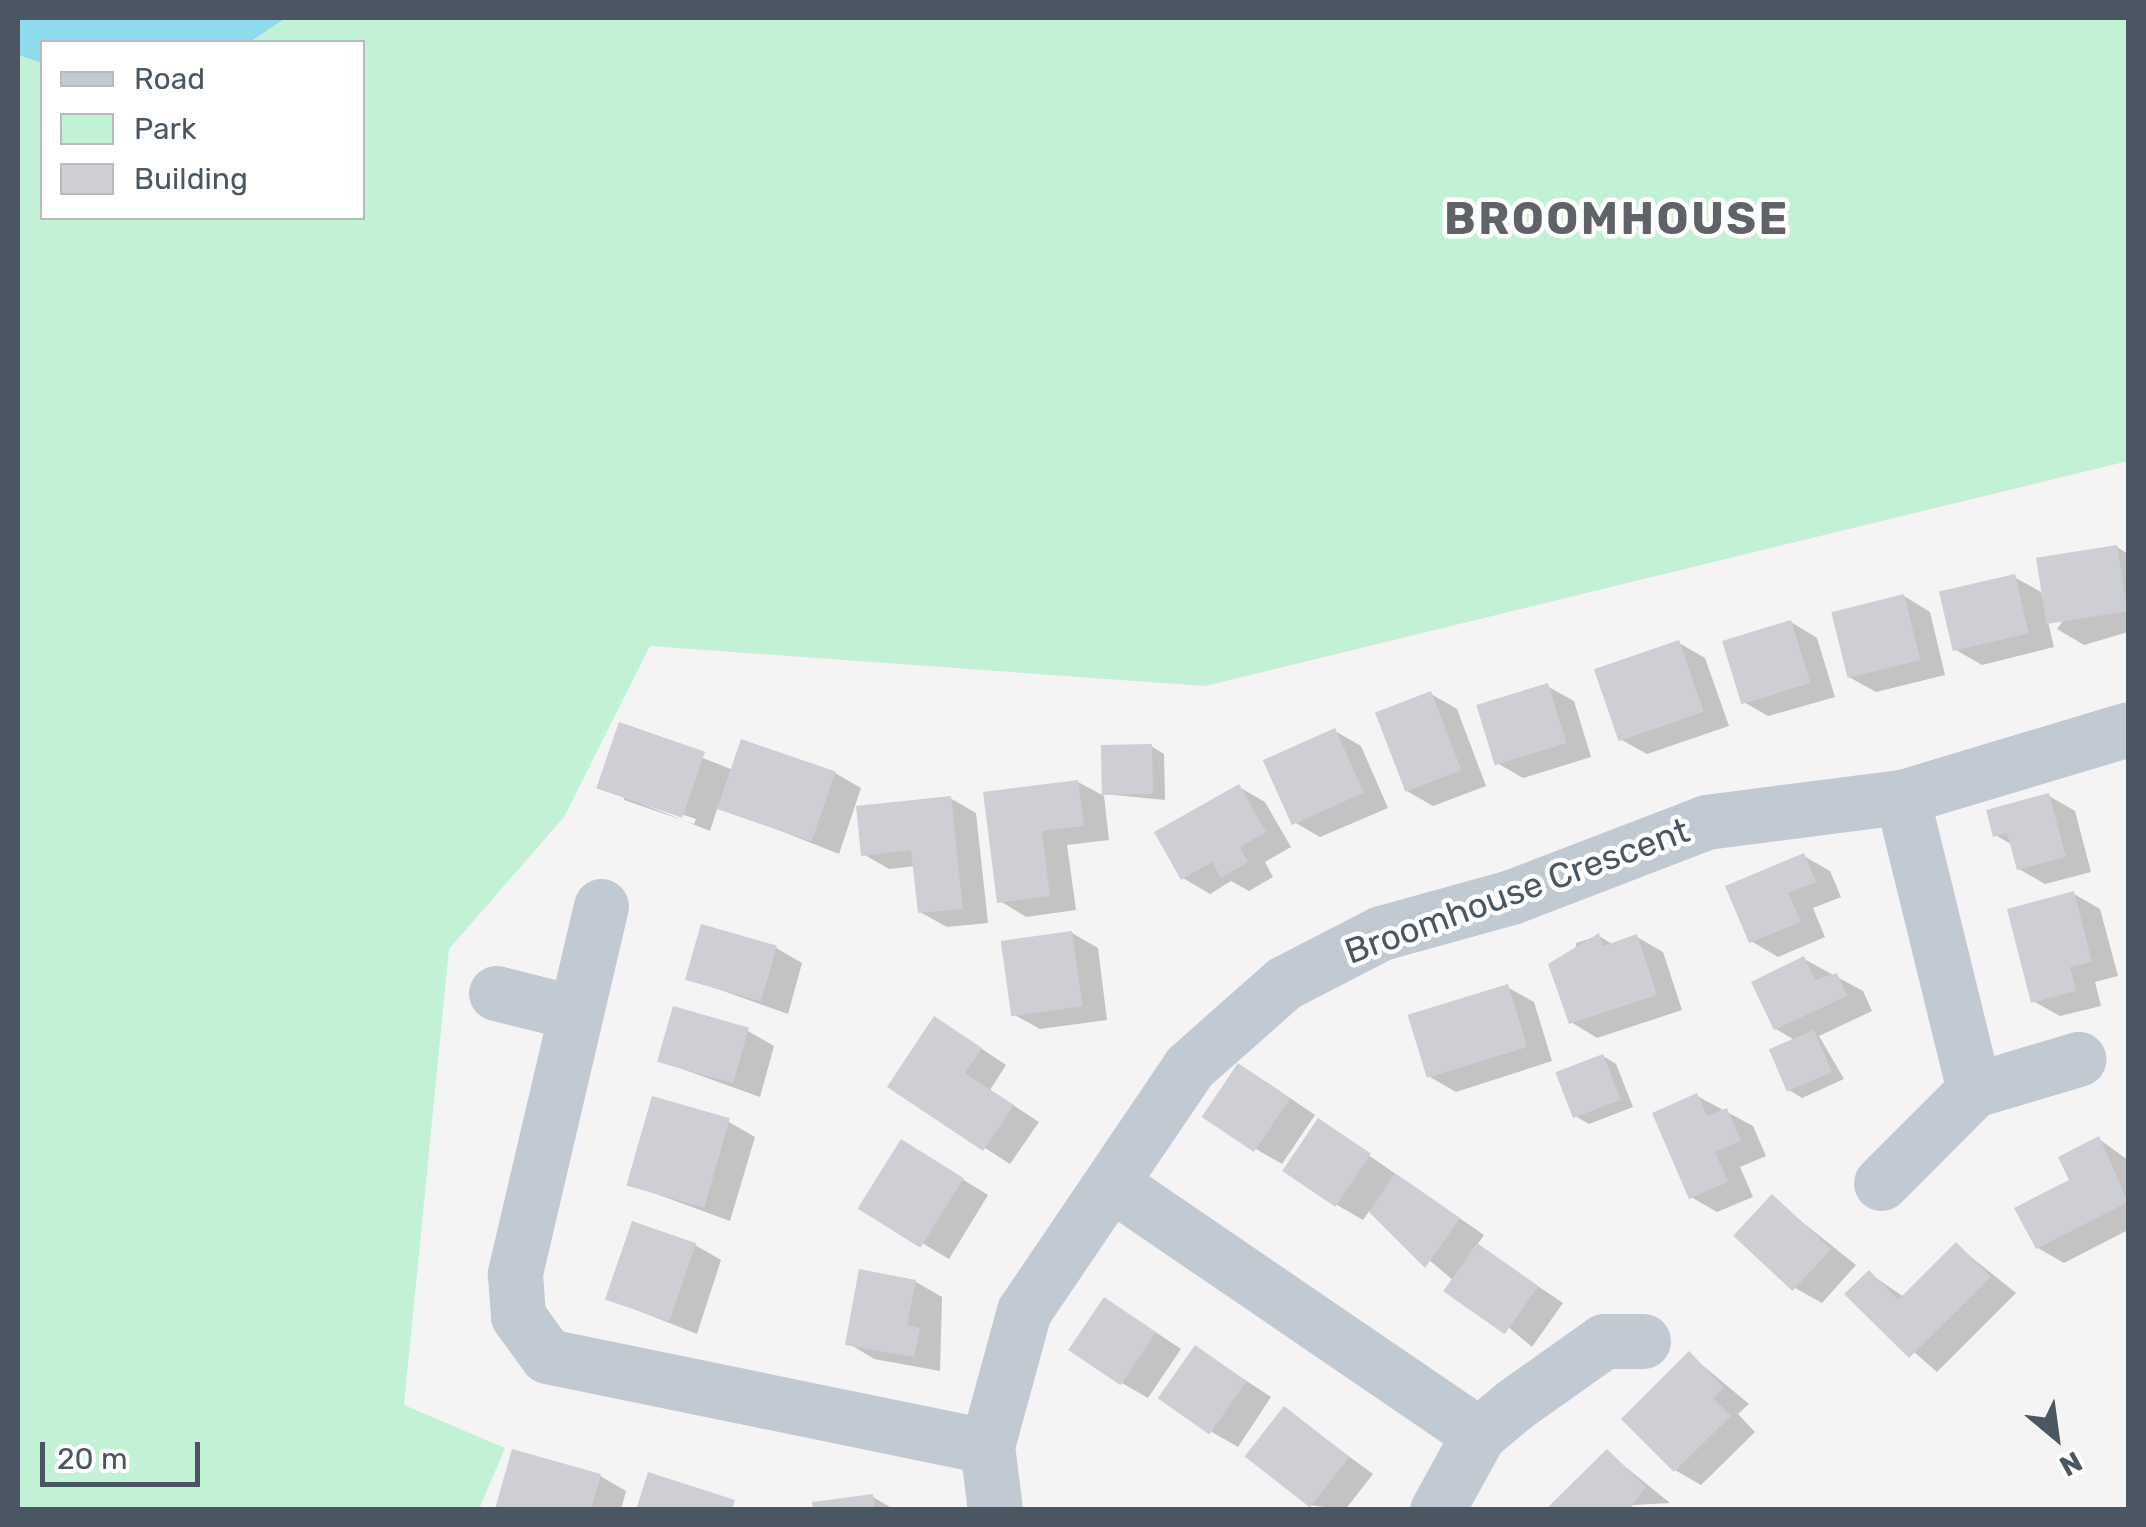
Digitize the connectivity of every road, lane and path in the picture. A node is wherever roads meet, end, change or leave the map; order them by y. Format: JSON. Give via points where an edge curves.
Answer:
{"nodes":[{"id":1,"x":2128,"y":729,"type":"edge"},
{"id":2,"x":1902,"y":796,"type":"junction"},
{"id":3,"x":602,"y":906,"type":"dead end"},
{"id":4,"x":496,"y":994,"type":"dead end"},
{"id":5,"x":576,"y":1013,"type":"junction"},
{"id":6,"x":2078,"y":1059,"type":"dead end"},
{"id":7,"x":1974,"y":1090,"type":"junction"},
{"id":8,"x":1881,"y":1183,"type":"dead end"},
{"id":9,"x":1112,"y":1184,"type":"junction"},
{"id":10,"x":1643,"y":1341,"type":"dead end"},
{"id":11,"x":1479,"y":1434,"type":"junction"},
{"id":12,"x":986,"y":1446,"type":"junction"},
{"id":13,"x":996,"y":1510,"type":"edge"},
{"id":14,"x":1437,"y":1510,"type":"edge"}],
"edges":[{"from":1,"to":2,"type":"street","name":"Broomhouse Crescent"},
{"from":2,"to":7,"type":"street"},
{"from":2,"to":9,"type":"street","name":"Broomhouse Crescent","via":[[1706,822],[1511,897],[1380,933],[1284,984],[1224,1028]]},
{"from":3,"to":5,"type":"street"},
{"from":4,"to":5,"type":"street"},
{"from":5,"to":12,"type":"street","via":[[515,1274],[518,1316],[547,1356]]},
{"from":6,"to":7,"type":"street"},
{"from":7,"to":8,"type":"street"},
{"from":9,"to":11,"type":"street"},
{"from":9,"to":12,"type":"street","name":"Broomhouse Crescent","via":[[1024,1310]]},
{"from":10,"to":11,"type":"street","via":[[1604,1342]]},
{"from":11,"to":14,"type":"street"},
{"from":12,"to":13,"type":"street","name":"Broomhouse Crescent"}]}
